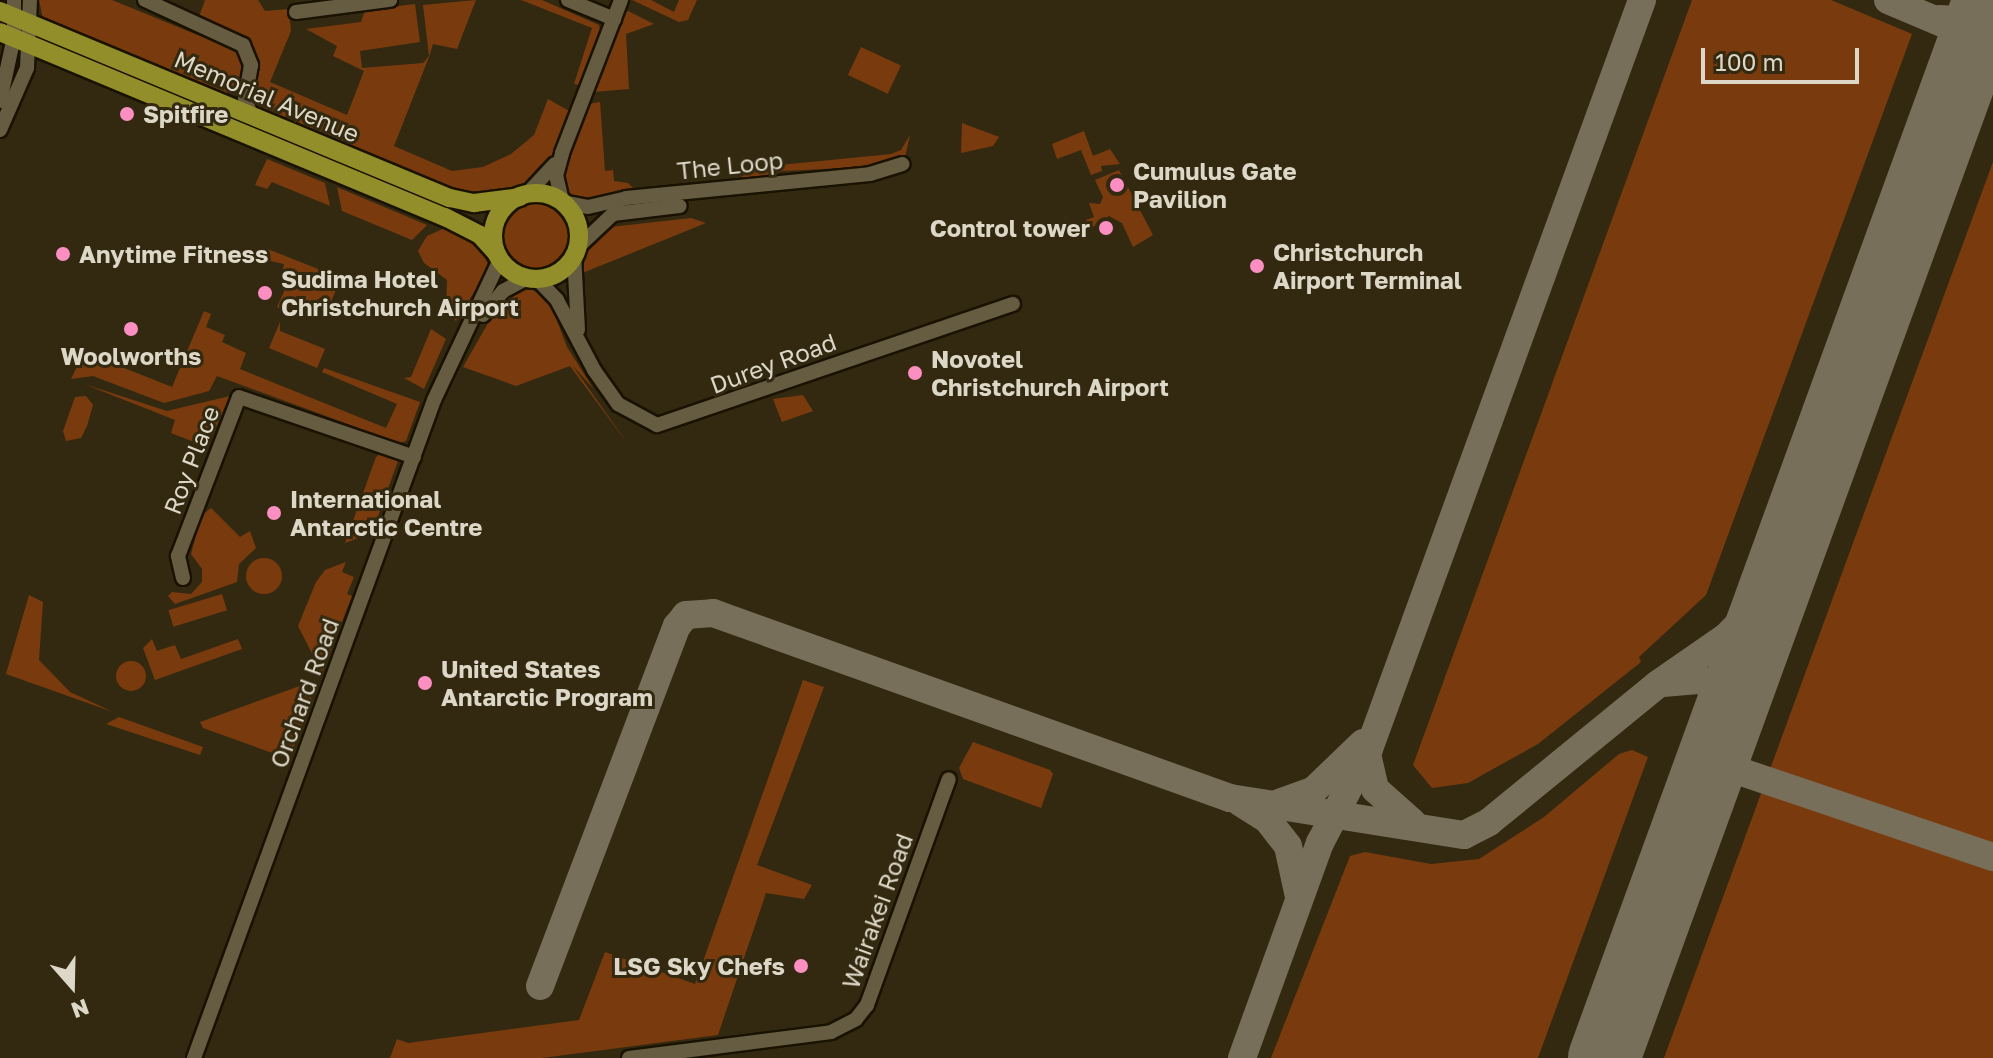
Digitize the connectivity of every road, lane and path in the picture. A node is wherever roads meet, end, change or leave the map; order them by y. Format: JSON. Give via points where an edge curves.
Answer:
{"nodes":[{"id":1,"x":30,"y":0,"type":"edge"},
{"id":2,"x":145,"y":0,"type":"edge"},
{"id":3,"x":390,"y":0,"type":"edge"},
{"id":4,"x":568,"y":0,"type":"edge"},
{"id":5,"x":621,"y":0,"type":"edge"},
{"id":6,"x":296,"y":12,"type":"dead end"},
{"id":7,"x":15,"y":13,"type":"edge"},
{"id":8,"x":614,"y":19,"type":"junction"},
{"id":9,"x":15,"y":38,"type":"edge"},
{"id":10,"x":245,"y":87,"type":"junction"},
{"id":11,"x":0,"y":101,"type":"edge"},
{"id":12,"x":222,"y":104,"type":"junction"},
{"id":13,"x":251,"y":115,"type":"junction"},
{"id":14,"x":0,"y":130,"type":"edge"},
{"id":15,"x":562,"y":153,"type":"junction"},
{"id":16,"x":902,"y":164,"type":"dead end"},
{"id":17,"x":523,"y":196,"type":"junction"},
{"id":18,"x":562,"y":202,"type":"junction"},
{"id":19,"x":680,"y":206,"type":"dead end"},
{"id":20,"x":576,"y":251,"type":"junction"},
{"id":21,"x":498,"y":256,"type":"junction"},
{"id":22,"x":532,"y":279,"type":"junction"},
{"id":23,"x":1013,"y":304,"type":"dead end"},
{"id":24,"x":460,"y":344,"type":"junction"},
{"id":25,"x":581,"y":344,"type":"junction"},
{"id":26,"x":414,"y":457,"type":"junction"},
{"id":27,"x":183,"y":578,"type":"dead end"},
{"id":28,"x":949,"y":779,"type":"dead end"},
{"id":29,"x":692,"y":1054,"type":"edge"},
{"id":30,"x":194,"y":1058,"type":"edge"},
{"id":31,"x":629,"y":1058,"type":"edge"}],
"edges":[{"from":1,"to":7,"type":"street"},
{"from":2,"to":10,"type":"street","via":[[236,39],[250,59]]},
{"from":3,"to":6,"type":"street"},
{"from":4,"to":8,"type":"street"},
{"from":5,"to":8,"type":"street"},
{"from":7,"to":9,"type":"street"},
{"from":7,"to":12,"type":"main road","name":"Memorial Avenue"},
{"from":8,"to":15,"type":"street"},
{"from":9,"to":11,"type":"street"},
{"from":9,"to":14,"type":"street","via":[[22,87]]},
{"from":9,"to":21,"type":"main road","name":"Memorial Avenue","via":[[453,221],[480,235]]},
{"from":10,"to":12,"type":"street"},
{"from":10,"to":13,"type":"street"},
{"from":12,"to":13,"type":"main road","name":"Memorial Avenue"},
{"from":13,"to":17,"type":"main road","name":"Memorial Avenue","via":[[450,198],[474,203]]},
{"from":15,"to":17,"type":"street","via":[[548,176]]},
{"from":15,"to":18,"type":"street","via":[[556,176]]},
{"from":16,"to":18,"type":"street","name":"The Loop","via":[[870,174],[626,198],[588,207]]},
{"from":17,"to":18,"type":"main road"},
{"from":17,"to":21,"type":"main road","via":[[496,220]]},
{"from":18,"to":20,"type":"main road","via":[[577,227]]},
{"from":19,"to":20,"type":"street","name":"The Loop","via":[[613,214]]},
{"from":20,"to":22,"type":"main road","via":[[559,272]]},
{"from":20,"to":25,"type":"street","name":"Durey Road","via":[[575,312]]},
{"from":21,"to":22,"type":"main road"},
{"from":21,"to":24,"type":"street","name":"Orchard Road"},
{"from":22,"to":24,"type":"street","name":"Orchard Road","via":[[497,295]]},
{"from":22,"to":25,"type":"street","name":"Durey Road","via":[[554,294]]},
{"from":23,"to":25,"type":"street","name":"Durey Road","via":[[665,425],[648,424],[622,408]]},
{"from":24,"to":26,"type":"street","name":"Orchard Road"},
{"from":26,"to":27,"type":"street","name":"Roy Place","via":[[239,397],[178,556]]},
{"from":26,"to":30,"type":"street","name":"Orchard Road"},
{"from":28,"to":29,"type":"street","name":"Wairakei Road","via":[[867,1005],[856,1019],[831,1032]]},
{"from":29,"to":31,"type":"street","name":"Wairakei Road"}]}
